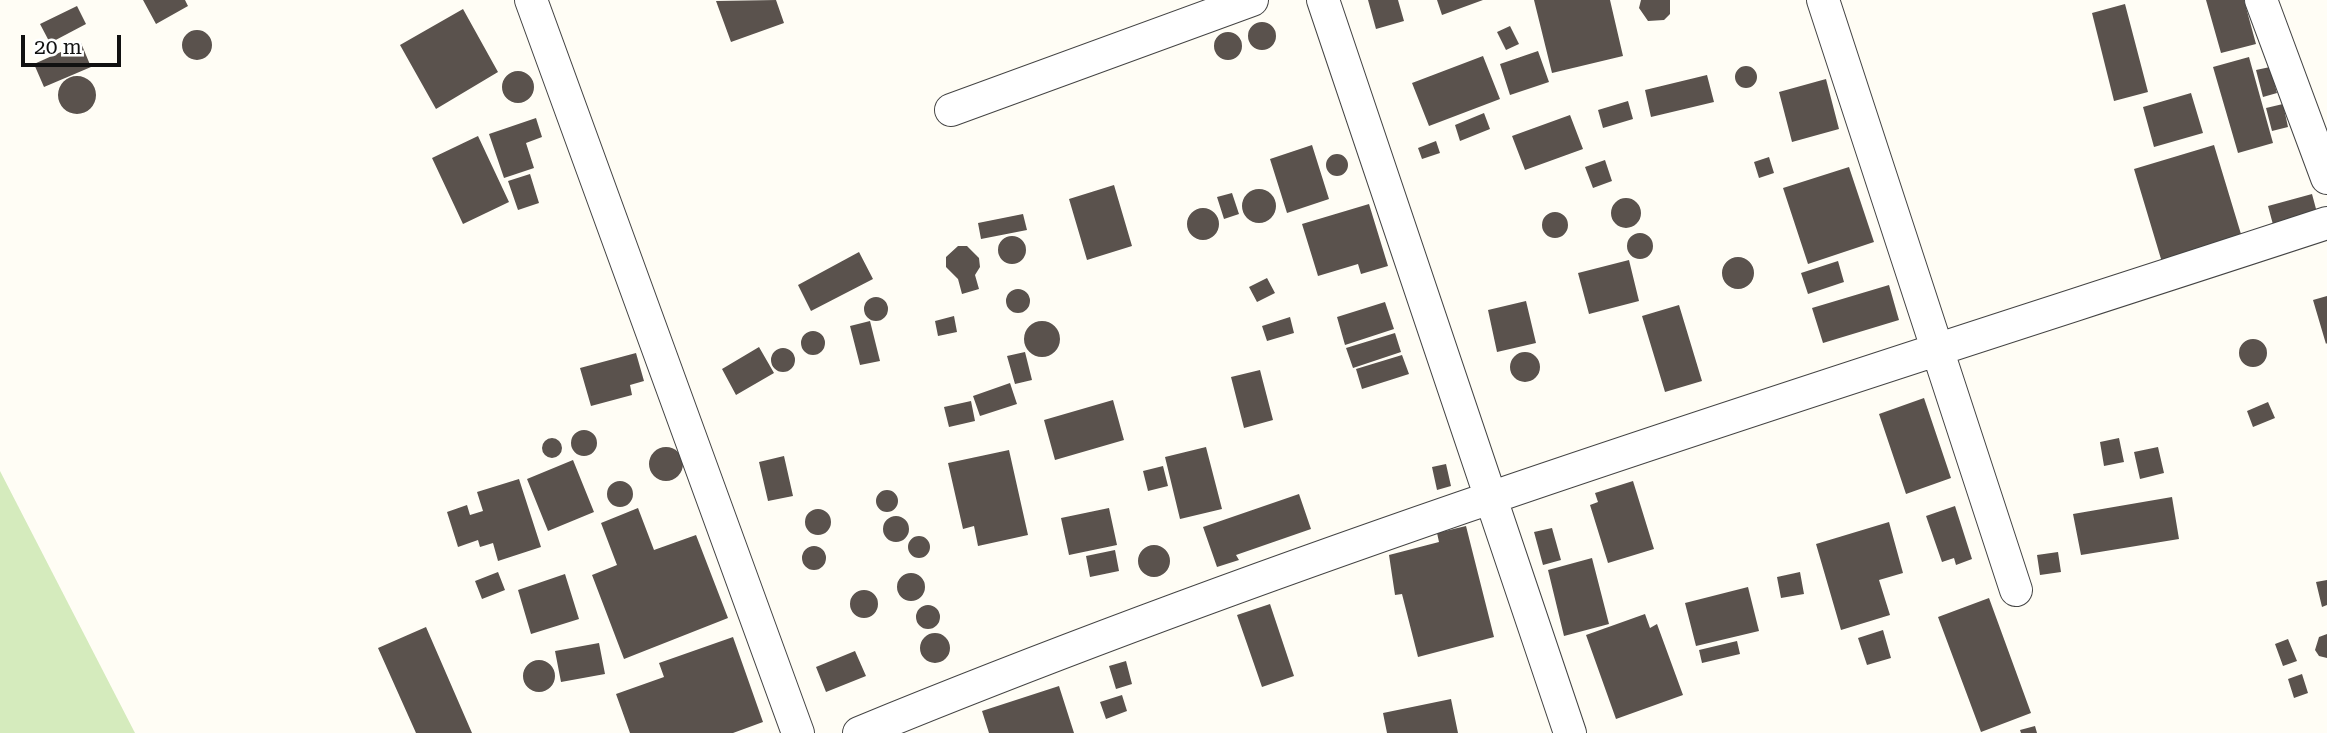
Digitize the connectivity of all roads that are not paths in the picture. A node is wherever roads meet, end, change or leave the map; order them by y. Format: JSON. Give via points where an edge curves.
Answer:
{"nodes":[{"id":1,"x":531,"y":0,"type":"edge"},
{"id":2,"x":1252,"y":0,"type":"edge"},
{"id":3,"x":1323,"y":0,"type":"edge"},
{"id":4,"x":1824,"y":0,"type":"edge"},
{"id":5,"x":2261,"y":0,"type":"edge"},
{"id":6,"x":951,"y":110,"type":"dead end"},
{"id":7,"x":2327,"y":178,"type":"edge"},
{"id":8,"x":2327,"y":223,"type":"edge"},
{"id":9,"x":1936,"y":351,"type":"junction"},
{"id":10,"x":1492,"y":496,"type":"junction"},
{"id":11,"x":2016,"y":590,"type":"dead end"},
{"id":12,"x":798,"y":733,"type":"edge"},
{"id":13,"x":859,"y":733,"type":"edge"},
{"id":14,"x":1570,"y":733,"type":"edge"}],
"edges":[{"from":1,"to":12,"type":"street"},
{"from":2,"to":6,"type":"street"},
{"from":3,"to":10,"type":"street"},
{"from":4,"to":9,"type":"street"},
{"from":5,"to":7,"type":"street"},
{"from":8,"to":9,"type":"street"},
{"from":9,"to":10,"type":"street"},
{"from":9,"to":11,"type":"street"},
{"from":10,"to":13,"type":"street","via":[[1048,655]]},
{"from":10,"to":14,"type":"street"}]}
